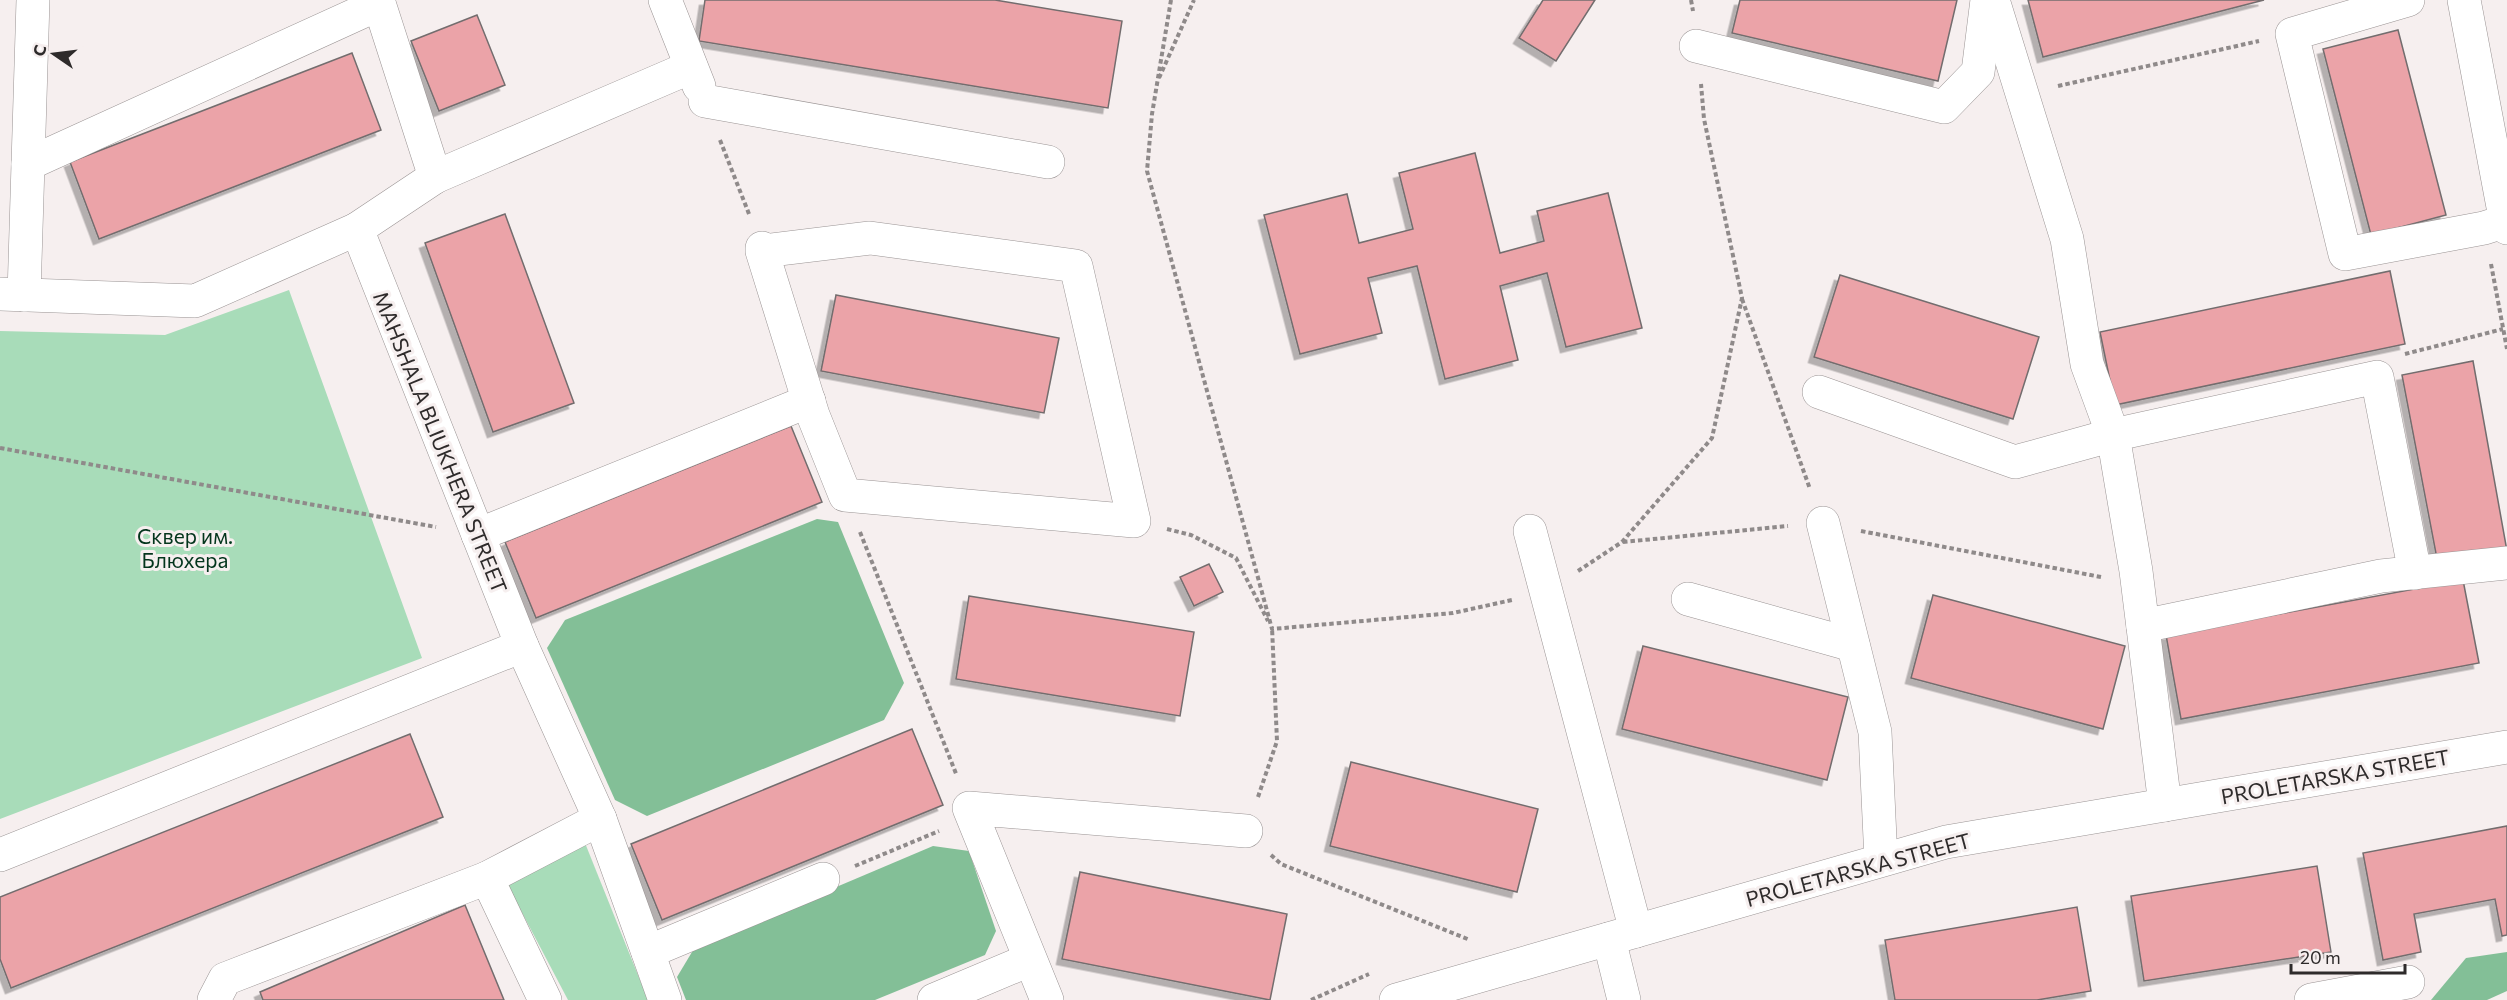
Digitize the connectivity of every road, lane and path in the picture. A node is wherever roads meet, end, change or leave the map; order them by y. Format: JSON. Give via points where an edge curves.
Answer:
{"nodes":[{"id":1,"x":33,"y":0,"type":"edge"},
{"id":2,"x":665,"y":0,"type":"edge"},
{"id":3,"x":1171,"y":0,"type":"edge"},
{"id":4,"x":1194,"y":0,"type":"edge"},
{"id":5,"x":1691,"y":0,"type":"edge"},
{"id":6,"x":1987,"y":0,"type":"edge"},
{"id":7,"x":1993,"y":0,"type":"edge"},
{"id":8,"x":2408,"y":0,"type":"edge"},
{"id":9,"x":2464,"y":0,"type":"edge"},
{"id":10,"x":379,"y":2,"type":"edge"},
{"id":11,"x":2292,"y":33,"type":"junction"},
{"id":12,"x":1696,"y":46,"type":"junction"},
{"id":13,"x":692,"y":67,"type":"junction"},
{"id":14,"x":1157,"y":84,"type":"junction"},
{"id":15,"x":2022,"y":94,"type":"junction"},
{"id":16,"x":710,"y":112,"type":"junction"},
{"id":17,"x":1048,"y":162,"type":"dead end"},
{"id":18,"x":28,"y":164,"type":"junction"},
{"id":19,"x":435,"y":177,"type":"junction"},
{"id":20,"x":2506,"y":224,"type":"edge"},
{"id":21,"x":357,"y":229,"type":"junction"},
{"id":22,"x":762,"y":249,"type":"junction"},
{"id":23,"x":12,"y":294,"type":"edge"},
{"id":24,"x":1742,"y":298,"type":"junction"},
{"id":25,"x":2507,"y":349,"type":"edge"},
{"id":26,"x":2377,"y":377,"type":"junction"},
{"id":27,"x":1819,"y":392,"type":"dead end"},
{"id":28,"x":809,"y":401,"type":"junction"},
{"id":29,"x":2114,"y":435,"type":"junction"},
{"id":30,"x":0,"y":448,"type":"edge"},
{"id":31,"x":845,"y":495,"type":"junction"},
{"id":32,"x":1134,"y":521,"type":"junction"},
{"id":33,"x":1822,"y":523,"type":"junction"},
{"id":34,"x":1530,"y":531,"type":"dead end"},
{"id":35,"x":478,"y":535,"type":"junction"},
{"id":36,"x":1622,"y":542,"type":"junction"},
{"id":37,"x":2507,"y":563,"type":"edge"},
{"id":38,"x":2415,"y":573,"type":"junction"},
{"id":39,"x":2138,"y":585,"type":"junction"},
{"id":40,"x":1546,"y":592,"type":"junction"},
{"id":41,"x":1688,"y":599,"type":"dead end"},
{"id":42,"x":2143,"y":626,"type":"junction"},
{"id":43,"x":1272,"y":629,"type":"junction"},
{"id":44,"x":1853,"y":645,"type":"junction"},
{"id":45,"x":522,"y":646,"type":"junction"},
{"id":46,"x":2507,"y":747,"type":"edge"},
{"id":47,"x":2165,"y":805,"type":"junction"},
{"id":48,"x":969,"y":808,"type":"junction"},
{"id":49,"x":600,"y":819,"type":"junction"},
{"id":50,"x":1246,"y":831,"type":"junction"},
{"id":51,"x":0,"y":855,"type":"edge"},
{"id":52,"x":1881,"y":860,"type":"junction"},
{"id":53,"x":486,"y":878,"type":"junction"},
{"id":54,"x":823,"y":879,"type":"joint"},
{"id":55,"x":1623,"y":935,"type":"junction"},
{"id":56,"x":1473,"y":941,"type":"dead end"},
{"id":57,"x":648,"y":952,"type":"junction"},
{"id":58,"x":1029,"y":960,"type":"junction"},
{"id":59,"x":2408,"y":982,"type":"dead end"},
{"id":60,"x":214,"y":1000,"type":"edge"},
{"id":61,"x":545,"y":1000,"type":"edge"},
{"id":62,"x":665,"y":1000,"type":"edge"},
{"id":63,"x":934,"y":1000,"type":"edge"},
{"id":64,"x":1047,"y":1000,"type":"edge"},
{"id":65,"x":1396,"y":1000,"type":"edge"},
{"id":66,"x":1624,"y":1000,"type":"edge"},
{"id":67,"x":2311,"y":1000,"type":"edge"}],
"edges":[{"from":1,"to":18,"type":"street"},
{"from":2,"to":13,"type":"street"},
{"from":3,"to":14,"type":"path"},
{"from":4,"to":14,"type":"path"},
{"from":5,"to":12,"type":"path"},
{"from":6,"to":12,"type":"street","via":[[1978,72],[1944,107]]},
{"from":7,"to":15,"type":"street"},
{"from":8,"to":11,"type":"street"},
{"from":9,"to":20,"type":"street"},
{"from":10,"to":18,"type":"street"},
{"from":10,"to":19,"type":"street"},
{"from":11,"to":15,"type":"path"},
{"from":11,"to":20,"type":"street","via":[[2345,254]]},
{"from":12,"to":24,"type":"path","via":[[1704,119]]},
{"from":13,"to":16,"type":"street"},
{"from":13,"to":19,"type":"street"},
{"from":14,"to":43,"type":"path","via":[[1147,171]]},
{"from":15,"to":29,"type":"street","via":[[2067,239],[2087,364]]},
{"from":16,"to":17,"type":"street"},
{"from":16,"to":22,"type":"path"},
{"from":18,"to":23,"type":"street"},
{"from":19,"to":21,"type":"street"},
{"from":21,"to":23,"type":"street","via":[[195,301]]},
{"from":21,"to":35,"type":"street","name":"MAHSHALA BLIUKHERA STREET"},
{"from":22,"to":28,"type":"street"},
{"from":22,"to":32,"type":"street","via":[[870,238],[1076,266]]},
{"from":24,"to":33,"type":"path"},
{"from":24,"to":36,"type":"path","via":[[1712,438]]},
{"from":25,"to":26,"type":"path","via":[[2503,328],[2378,362]]},
{"from":26,"to":29,"type":"street"},
{"from":26,"to":38,"type":"street"},
{"from":27,"to":29,"type":"street","via":[[2015,462]]},
{"from":28,"to":31,"type":"street"},
{"from":28,"to":35,"type":"street"},
{"from":29,"to":39,"type":"street"},
{"from":30,"to":35,"type":"path"},
{"from":31,"to":32,"type":"street"},
{"from":31,"to":48,"type":"path"},
{"from":32,"to":43,"type":"path","via":[[1191,535],[1236,558]]},
{"from":33,"to":36,"type":"path"},
{"from":33,"to":39,"type":"path"},
{"from":33,"to":44,"type":"street"},
{"from":34,"to":40,"type":"street"},
{"from":35,"to":45,"type":"street","name":"MAHSHALA BLIUKHERA STREET"},
{"from":36,"to":40,"type":"path"},
{"from":37,"to":38,"type":"street"},
{"from":38,"to":42,"type":"street","via":[[2381,576]]},
{"from":39,"to":42,"type":"street"},
{"from":40,"to":43,"type":"path","via":[[1453,613]]},
{"from":40,"to":55,"type":"street"},
{"from":41,"to":44,"type":"street"},
{"from":42,"to":47,"type":"street"},
{"from":43,"to":50,"type":"path","via":[[1277,741]]},
{"from":44,"to":52,"type":"street","via":[[1875,732]]},
{"from":45,"to":49,"type":"street","name":"MAHSHALA BLIUKHERA STREET"},
{"from":45,"to":51,"type":"street"},
{"from":46,"to":47,"type":"street","name":"PROLETARSKA STREET"},
{"from":47,"to":52,"type":"street","name":"PROLETARSKA STREET","via":[[1946,842]]},
{"from":48,"to":50,"type":"street"},
{"from":48,"to":54,"type":"path","via":[[954,825]]},
{"from":48,"to":58,"type":"street"},
{"from":49,"to":53,"type":"street"},
{"from":49,"to":57,"type":"street","name":"MAHSHALA BLIUKHERA STREET"},
{"from":50,"to":56,"type":"path","via":[[1281,864]]},
{"from":52,"to":55,"type":"street","name":"PROLETARSKA STREET"},
{"from":53,"to":60,"type":"street","via":[[225,979]]},
{"from":53,"to":61,"type":"street"},
{"from":54,"to":57,"type":"street"},
{"from":55,"to":65,"type":"street","name":"PROLETARSKA STREET"},
{"from":55,"to":66,"type":"street"},
{"from":57,"to":62,"type":"street","name":"MAHSHALA BLIUKHERA STREET"},
{"from":58,"to":63,"type":"street"},
{"from":58,"to":64,"type":"street"},
{"from":59,"to":67,"type":"street"}]}
